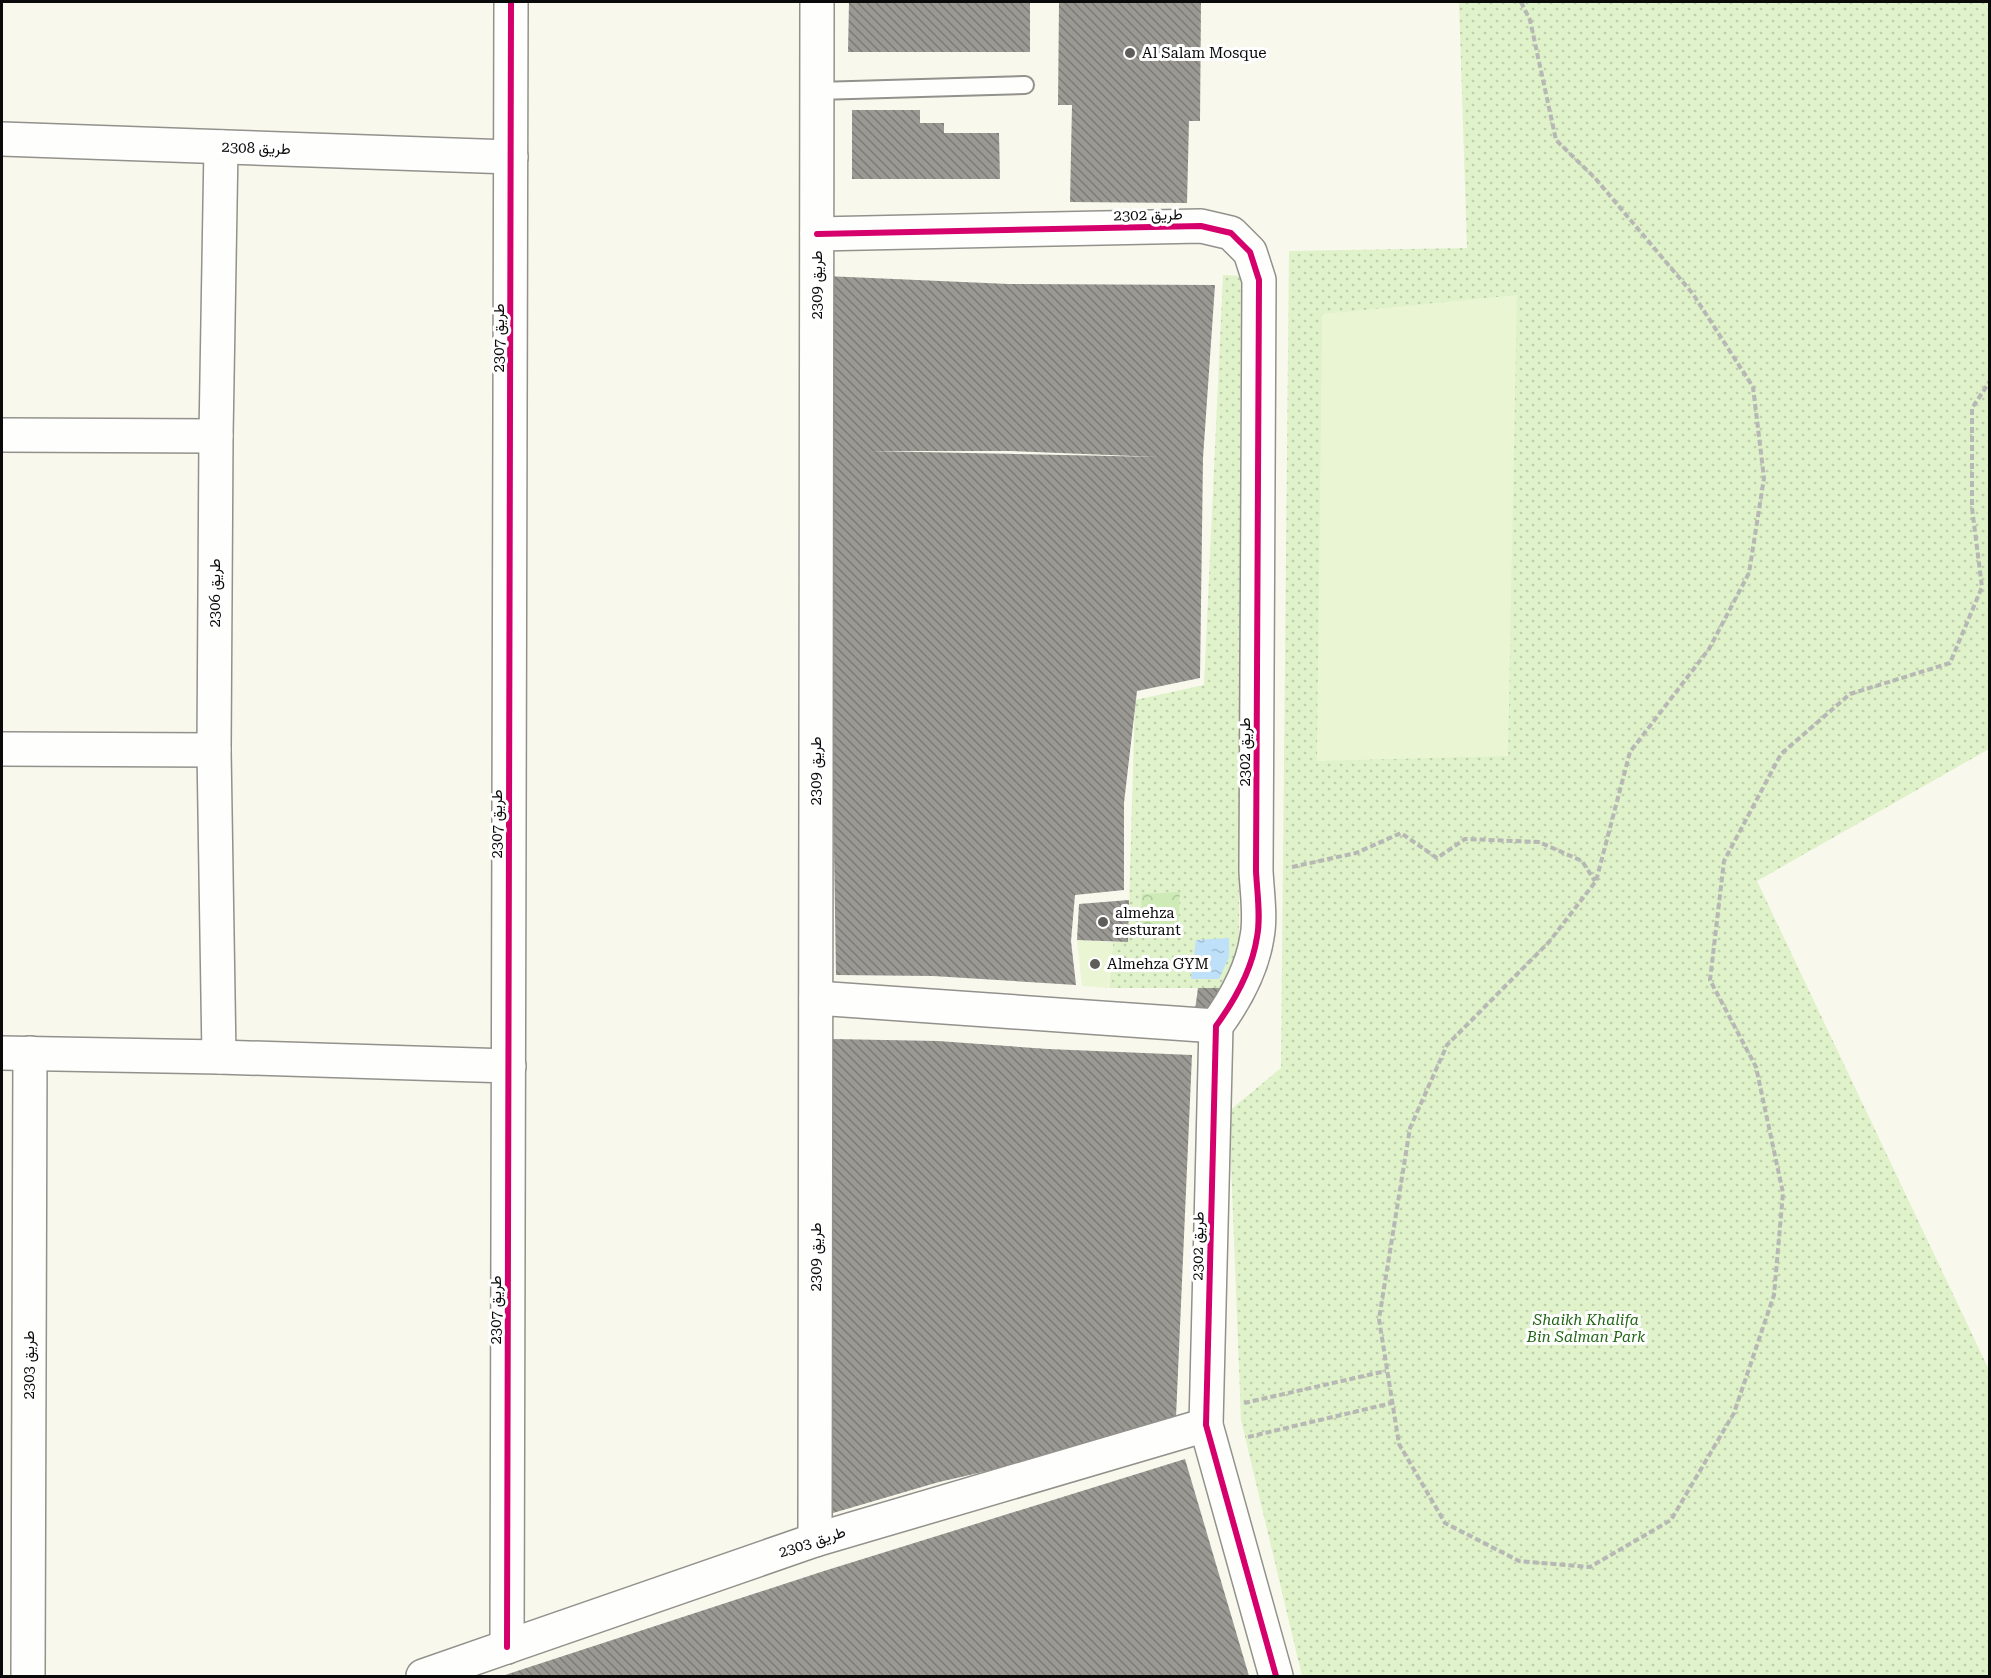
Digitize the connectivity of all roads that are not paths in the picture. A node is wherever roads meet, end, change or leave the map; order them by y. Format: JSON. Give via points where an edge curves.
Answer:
{"nodes":[{"id":1,"x":511,"y":2,"type":"edge"},
{"id":2,"x":817,"y":2,"type":"edge"},
{"id":3,"x":1025,"y":86,"type":"dead end"},
{"id":4,"x":817,"y":92,"type":"junction"},
{"id":5,"x":2,"y":139,"type":"edge"},
{"id":6,"x":221,"y":147,"type":"junction"},
{"id":7,"x":511,"y":156,"type":"junction"},
{"id":8,"x":817,"y":234,"type":"junction"},
{"id":9,"x":2,"y":435,"type":"edge"},
{"id":10,"x":216,"y":436,"type":"junction"},
{"id":11,"x":2,"y":749,"type":"edge"},
{"id":12,"x":214,"y":750,"type":"junction"},
{"id":13,"x":816,"y":998,"type":"junction"},
{"id":14,"x":1216,"y":1026,"type":"junction"},
{"id":15,"x":16,"y":1053,"type":"edge"},
{"id":16,"x":219,"y":1057,"type":"junction"},
{"id":17,"x":509,"y":1066,"type":"junction"},
{"id":18,"x":1208,"y":1427,"type":"junction"},
{"id":19,"x":815,"y":1540,"type":"junction"},
{"id":20,"x":507,"y":1647,"type":"junction"},
{"id":21,"x":28,"y":1677,"type":"edge"},
{"id":22,"x":423,"y":1677,"type":"edge"},
{"id":23,"x":1276,"y":1677,"type":"edge"}],
"edges":[{"from":1,"to":7,"type":"street","name":"طريق 2307"},
{"from":2,"to":4,"type":"street","name":"طريق 2309"},
{"from":3,"to":4,"type":"lane"},
{"from":4,"to":8,"type":"street","name":"طريق 2309"},
{"from":5,"to":6,"type":"street","name":"طريق 2308"},
{"from":6,"to":7,"type":"street","name":"طريق 2308"},
{"from":6,"to":10,"type":"street","name":"طريق 2306"},
{"from":7,"to":17,"type":"street","name":"طريق 2307"},
{"from":8,"to":13,"type":"street","name":"طريق 2309"},
{"from":8,"to":14,"type":"street","name":"طريق 2302","via":[[1201,226],[1231,233],[1250,252],[1259,280],[1258,936],[1233,1004]]},
{"from":9,"to":10,"type":"street"},
{"from":10,"to":12,"type":"street","name":"طريق 2306"},
{"from":11,"to":12,"type":"street"},
{"from":12,"to":16,"type":"street","name":"طريق 2306"},
{"from":13,"to":14,"type":"street"},
{"from":13,"to":19,"type":"street","name":"طريق 2309"},
{"from":14,"to":18,"type":"street","name":"طريق 2302"},
{"from":15,"to":16,"type":"street"},
{"from":15,"to":21,"type":"street","name":"طريق 2303"},
{"from":16,"to":17,"type":"street"},
{"from":17,"to":20,"type":"street","name":"طريق 2307"},
{"from":18,"to":19,"type":"street","name":"طريق 2303"},
{"from":18,"to":23,"type":"street","name":"طريق 2302"},
{"from":19,"to":20,"type":"street","name":"طريق 2303"},
{"from":20,"to":22,"type":"street","name":"طريق 2303"}]}
